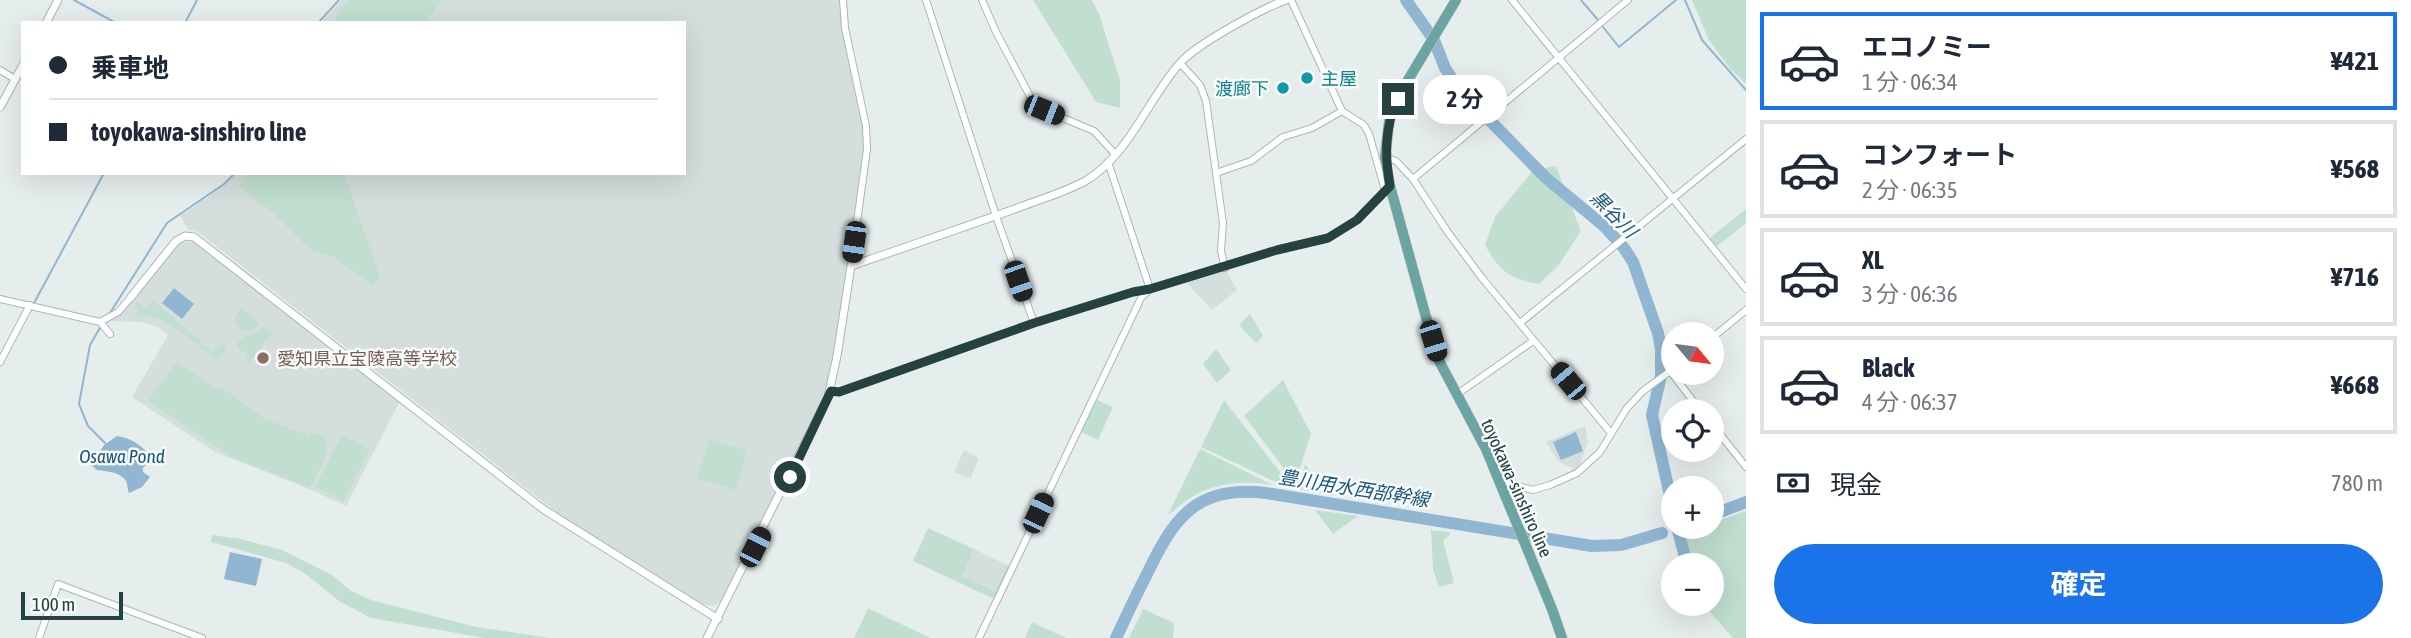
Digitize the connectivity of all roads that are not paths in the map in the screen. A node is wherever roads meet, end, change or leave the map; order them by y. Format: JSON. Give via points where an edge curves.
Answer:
{"nodes":[{"id":1,"x":58,"y":0,"type":"edge"},
{"id":2,"x":843,"y":0,"type":"edge"},
{"id":3,"x":926,"y":0,"type":"edge"},
{"id":4,"x":982,"y":0,"type":"edge"},
{"id":5,"x":1286,"y":0,"type":"edge"},
{"id":6,"x":1291,"y":0,"type":"edge"},
{"id":7,"x":1456,"y":0,"type":"edge"},
{"id":8,"x":1512,"y":0,"type":"edge"},
{"id":9,"x":1629,"y":0,"type":"edge"},
{"id":10,"x":47,"y":21,"type":"edge"},
{"id":11,"x":1559,"y":57,"type":"junction"},
{"id":12,"x":1180,"y":63,"type":"junction"},
{"id":13,"x":21,"y":68,"type":"edge"},
{"id":14,"x":0,"y":70,"type":"edge"},
{"id":15,"x":15,"y":79,"type":"junction"},
{"id":16,"x":0,"y":107,"type":"edge"},
{"id":17,"x":1342,"y":111,"type":"junction"},
{"id":18,"x":1746,"y":139,"type":"edge"},
{"id":19,"x":1115,"y":154,"type":"junction"},
{"id":20,"x":1385,"y":157,"type":"junction"},
{"id":21,"x":1108,"y":162,"type":"junction"},
{"id":22,"x":1216,"y":173,"type":"junction"},
{"id":23,"x":1413,"y":179,"type":"junction"},
{"id":24,"x":1388,"y":188,"type":"junction"},
{"id":25,"x":1673,"y":198,"type":"junction"},
{"id":26,"x":996,"y":216,"type":"junction"},
{"id":27,"x":851,"y":266,"type":"junction"},
{"id":28,"x":1225,"y":268,"type":"junction"},
{"id":29,"x":1150,"y":289,"type":"junction"},
{"id":30,"x":1746,"y":289,"type":"edge"},
{"id":31,"x":131,"y":297,"type":"joint"},
{"id":32,"x":0,"y":299,"type":"edge"},
{"id":33,"x":30,"y":305,"type":"junction"},
{"id":34,"x":1746,"y":310,"type":"edge"},
{"id":35,"x":100,"y":322,"type":"junction"},
{"id":36,"x":1034,"y":323,"type":"junction"},
{"id":37,"x":1520,"y":323,"type":"junction"},
{"id":38,"x":1724,"y":328,"type":"edge"},
{"id":39,"x":110,"y":334,"type":"dead end"},
{"id":40,"x":1534,"y":341,"type":"junction"},
{"id":41,"x":0,"y":362,"type":"edge"},
{"id":42,"x":1661,"y":378,"type":"edge"},
{"id":43,"x":831,"y":391,"type":"junction"},
{"id":44,"x":1456,"y":395,"type":"junction"},
{"id":45,"x":1611,"y":433,"type":"junction"},
{"id":46,"x":1724,"y":439,"type":"edge"},
{"id":47,"x":1746,"y":467,"type":"edge"},
{"id":48,"x":1500,"y":481,"type":"junction"},
{"id":49,"x":718,"y":619,"type":"junction"},
{"id":50,"x":38,"y":638,"type":"edge"},
{"id":51,"x":202,"y":638,"type":"edge"},
{"id":52,"x":707,"y":638,"type":"edge"},
{"id":53,"x":979,"y":638,"type":"edge"},
{"id":54,"x":1562,"y":638,"type":"edge"}],
"edges":[{"from":1,"to":10,"type":"street"},
{"from":2,"to":27,"type":"street","via":[[867,149]]},
{"from":3,"to":26,"type":"street"},
{"from":4,"to":19,"type":"street","via":[[1031,100],[1094,131]]},
{"from":5,"to":12,"type":"street","via":[[1193,51]]},
{"from":6,"to":17,"type":"street"},
{"from":7,"to":20,"type":"main road","name":"toyokawa-sinshiro line","via":[[1390,114]]},
{"from":8,"to":11,"type":"street"},
{"from":9,"to":11,"type":"street"},
{"from":11,"to":23,"type":"street"},
{"from":11,"to":25,"type":"street"},
{"from":12,"to":19,"type":"street"},
{"from":12,"to":22,"type":"street","via":[[1200,85],[1206,101]]},
{"from":13,"to":15,"type":"street"},
{"from":14,"to":15,"type":"street"},
{"from":15,"to":16,"type":"street"},
{"from":17,"to":22,"type":"street","via":[[1283,137],[1251,161]]},
{"from":17,"to":24,"type":"street","via":[[1364,125]]},
{"from":18,"to":25,"type":"street"},
{"from":19,"to":21,"type":"street"},
{"from":20,"to":23,"type":"street","via":[[1396,161]]},
{"from":20,"to":24,"type":"main road","name":"toyokawa-sinshiro line"},
{"from":21,"to":26,"type":"street","via":[[1088,179]]},
{"from":21,"to":29,"type":"street"},
{"from":22,"to":28,"type":"street"},
{"from":23,"to":37,"type":"street","via":[[1447,231]]},
{"from":24,"to":28,"type":"street","via":[[1357,220],[1328,238]]},
{"from":24,"to":44,"type":"main road","name":"toyokawa-sinshiro line","via":[[1437,357]]},
{"from":25,"to":30,"type":"street"},
{"from":25,"to":37,"type":"street"},
{"from":26,"to":27,"type":"street"},
{"from":26,"to":36,"type":"street"},
{"from":27,"to":43,"type":"street"},
{"from":28,"to":29,"type":"street"},
{"from":29,"to":36,"type":"street"},
{"from":29,"to":53,"type":"street","via":[[1141,298]]},
{"from":31,"to":35,"type":"street","via":[[118,312]]},
{"from":31,"to":49,"type":"street","via":[[176,241],[190,236],[199,240],[543,509]]},
{"from":32,"to":33,"type":"street"},
{"from":33,"to":35,"type":"street"},
{"from":33,"to":41,"type":"street"},
{"from":34,"to":38,"type":"street"},
{"from":35,"to":39,"type":"street"},
{"from":36,"to":43,"type":"street"},
{"from":37,"to":40,"type":"street"},
{"from":40,"to":44,"type":"street"},
{"from":40,"to":45,"type":"street"},
{"from":42,"to":45,"type":"street","via":[[1627,408]]},
{"from":43,"to":49,"type":"street"},
{"from":44,"to":48,"type":"main road","name":"toyokawa-sinshiro line"},
{"from":45,"to":48,"type":"street","via":[[1600,452],[1577,473],[1550,485],[1533,490]]},
{"from":46,"to":47,"type":"street"},
{"from":48,"to":54,"type":"main road","name":"toyokawa-sinshiro line"},
{"from":49,"to":52,"type":"street"},
{"from":50,"to":51,"type":"street","via":[[58,584]]}]}
